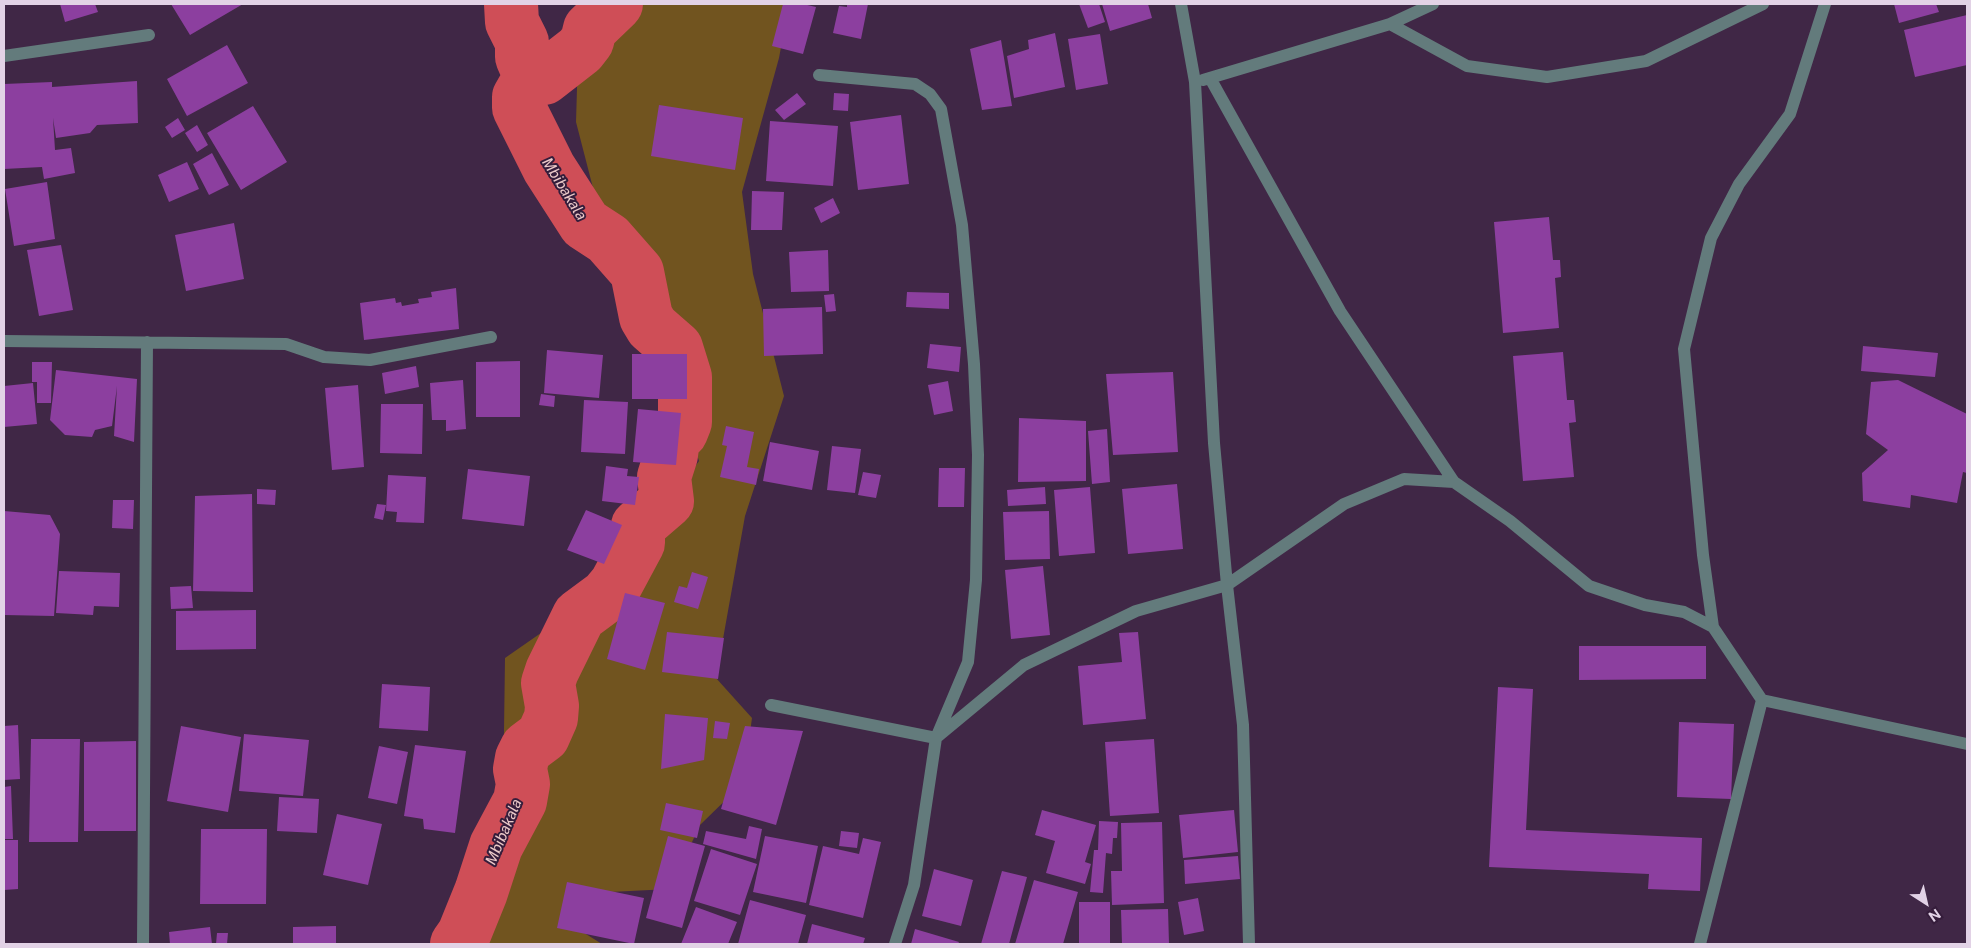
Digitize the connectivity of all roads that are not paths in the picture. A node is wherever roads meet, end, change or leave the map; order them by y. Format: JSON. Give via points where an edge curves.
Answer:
{"nodes":[{"id":1,"x":1180,"y":4,"type":"edge"},
{"id":2,"x":1433,"y":4,"type":"edge"},
{"id":3,"x":1763,"y":4,"type":"edge"},
{"id":4,"x":1825,"y":4,"type":"edge"},
{"id":5,"x":1390,"y":24,"type":"junction"},
{"id":6,"x":149,"y":35,"type":"dead end"},
{"id":7,"x":4,"y":56,"type":"edge"},
{"id":8,"x":818,"y":75,"type":"dead end"},
{"id":9,"x":1210,"y":78,"type":"junction"},
{"id":10,"x":1196,"y":82,"type":"junction"},
{"id":11,"x":491,"y":337,"type":"dead end"},
{"id":12,"x":4,"y":342,"type":"edge"},
{"id":13,"x":147,"y":342,"type":"junction"},
{"id":14,"x":1454,"y":482,"type":"junction"},
{"id":15,"x":1227,"y":585,"type":"junction"},
{"id":16,"x":1713,"y":627,"type":"junction"},
{"id":17,"x":1762,"y":700,"type":"junction"},
{"id":18,"x":771,"y":705,"type":"dead end"},
{"id":19,"x":936,"y":738,"type":"junction"},
{"id":20,"x":1967,"y":744,"type":"edge"},
{"id":21,"x":143,"y":944,"type":"edge"},
{"id":22,"x":895,"y":944,"type":"edge"},
{"id":23,"x":1249,"y":944,"type":"edge"},
{"id":24,"x":1700,"y":944,"type":"edge"}],
"edges":[{"from":1,"to":10,"type":"street"},
{"from":2,"to":5,"type":"street"},
{"from":3,"to":5,"type":"street","via":[[1646,61],[1547,77],[1467,66]]},
{"from":4,"to":16,"type":"street","via":[[1790,114],[1739,184],[1711,238],[1684,349]]},
{"from":5,"to":9,"type":"street"},
{"from":6,"to":7,"type":"street"},
{"from":8,"to":19,"type":"street","via":[[915,84],[930,94],[941,109],[962,225],[978,455],[976,580],[968,662]]},
{"from":9,"to":10,"type":"street"},
{"from":9,"to":14,"type":"street","via":[[1340,310]]},
{"from":10,"to":15,"type":"street","via":[[1214,443]]},
{"from":11,"to":13,"type":"street","via":[[370,360],[324,357],[286,344]]},
{"from":12,"to":13,"type":"street"},
{"from":13,"to":21,"type":"street"},
{"from":14,"to":15,"type":"street","via":[[1404,479],[1344,504]]},
{"from":14,"to":16,"type":"street","via":[[1510,521],[1589,586],[1645,606],[1684,612]]},
{"from":15,"to":19,"type":"street","via":[[1136,611],[1024,665]]},
{"from":15,"to":23,"type":"street","via":[[1244,724]]},
{"from":16,"to":17,"type":"street"},
{"from":17,"to":20,"type":"street"},
{"from":17,"to":24,"type":"street"},
{"from":18,"to":19,"type":"street"},
{"from":19,"to":22,"type":"street","via":[[914,885]]}]}
